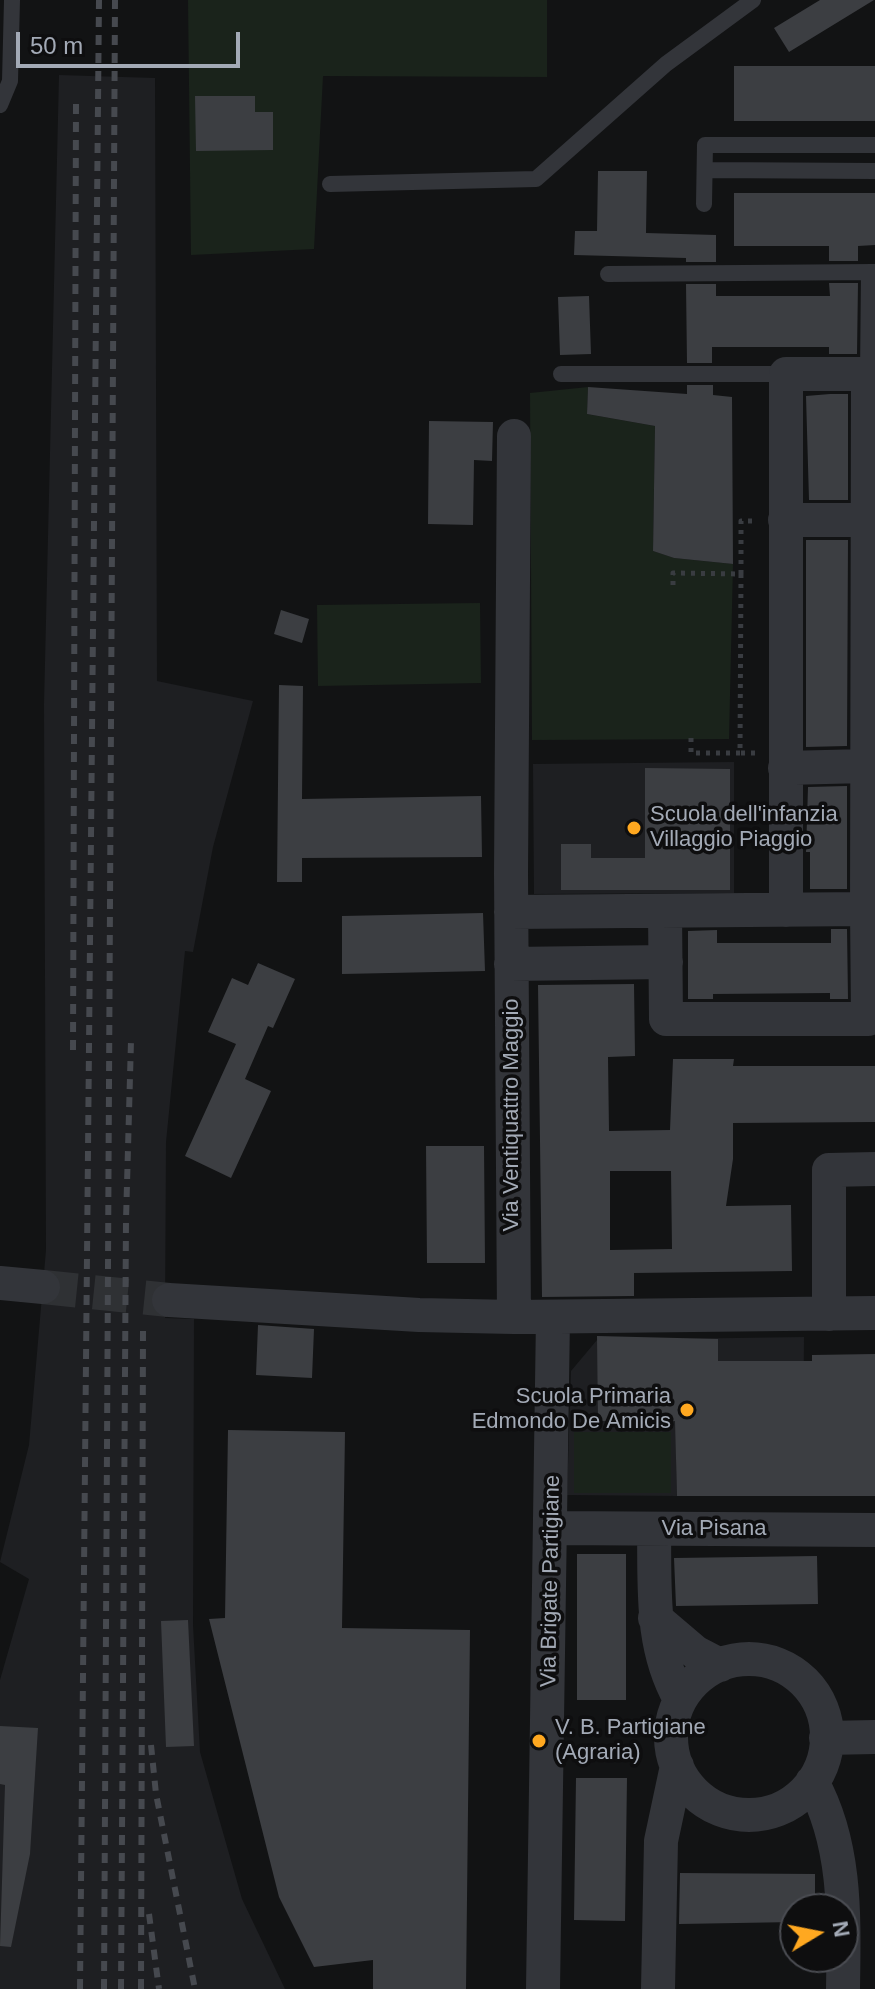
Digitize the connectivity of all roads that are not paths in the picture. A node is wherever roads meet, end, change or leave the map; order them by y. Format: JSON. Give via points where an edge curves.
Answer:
{"nodes":[{"id":1,"x":12,"y":0,"type":"edge"},
{"id":2,"x":753,"y":0,"type":"edge"},
{"id":3,"x":0,"y":105,"type":"edge"},
{"id":4,"x":875,"y":145,"type":"edge"},
{"id":5,"x":705,"y":170,"type":"junction"},
{"id":6,"x":875,"y":171,"type":"edge"},
{"id":7,"x":330,"y":184,"type":"dead end"},
{"id":8,"x":704,"y":204,"type":"dead end"},
{"id":9,"x":872,"y":272,"type":"edge"},
{"id":10,"x":608,"y":274,"type":"dead end"},
{"id":11,"x":561,"y":374,"type":"dead end"},
{"id":12,"x":786,"y":374,"type":"junction"},
{"id":13,"x":872,"y":374,"type":"edge"},
{"id":14,"x":514,"y":436,"type":"dead end"},
{"id":15,"x":785,"y":520,"type":"junction"},
{"id":16,"x":867,"y":520,"type":"junction"},
{"id":17,"x":871,"y":584,"type":"edge"},
{"id":18,"x":870,"y":709,"type":"edge"},
{"id":19,"x":785,"y":760,"type":"junction"},
{"id":20,"x":866,"y":766,"type":"junction"},
{"id":21,"x":871,"y":909,"type":"edge"},
{"id":22,"x":786,"y":910,"type":"junction"},
{"id":23,"x":665,"y":911,"type":"junction"},
{"id":24,"x":511,"y":912,"type":"junction"},
{"id":25,"x":666,"y":962,"type":"junction"},
{"id":26,"x":511,"y":964,"type":"junction"},
{"id":27,"x":875,"y":1169,"type":"edge"},
{"id":28,"x":0,"y":1283,"type":"edge"},
{"id":29,"x":43,"y":1287,"type":"tunnel mouth"},
{"id":30,"x":169,"y":1300,"type":"tunnel mouth"},
{"id":31,"x":875,"y":1313,"type":"edge"},
{"id":32,"x":829,"y":1314,"type":"junction"},
{"id":33,"x":514,"y":1317,"type":"junction"},
{"id":34,"x":553,"y":1317,"type":"junction"},
{"id":35,"x":553,"y":1528,"type":"junction"},
{"id":36,"x":654,"y":1529,"type":"junction"},
{"id":37,"x":875,"y":1530,"type":"edge"},
{"id":38,"x":655,"y":1618,"type":"junction"},
{"id":39,"x":720,"y":1665,"type":"junction"},
{"id":40,"x":680,"y":1699,"type":"junction"},
{"id":41,"x":875,"y":1737,"type":"edge"},
{"id":42,"x":826,"y":1738,"type":"junction"},
{"id":43,"x":677,"y":1766,"type":"junction"},
{"id":44,"x":812,"y":1782,"type":"junction"},
{"id":45,"x":715,"y":1808,"type":"junction"},
{"id":46,"x":661,"y":1841,"type":"junction"},
{"id":47,"x":543,"y":1989,"type":"edge"},
{"id":48,"x":658,"y":1989,"type":"edge"},
{"id":49,"x":843,"y":1989,"type":"edge"}],
"edges":[{"from":1,"to":3,"type":"lane","via":[[10,81]]},
{"from":2,"to":7,"type":"lane","via":[[666,64],[536,179]]},
{"from":4,"to":5,"type":"lane","via":[[705,145]]},
{"from":5,"to":6,"type":"lane"},
{"from":5,"to":8,"type":"lane"},
{"from":9,"to":10,"type":"lane"},
{"from":9,"to":13,"type":"lane"},
{"from":11,"to":12,"type":"lane"},
{"from":12,"to":13,"type":"street"},
{"from":12,"to":15,"type":"street"},
{"from":13,"to":16,"type":"street"},
{"from":14,"to":24,"type":"street","name":"Via Ventiquattro Maggio"},
{"from":15,"to":16,"type":"street"},
{"from":15,"to":19,"type":"street"},
{"from":16,"to":17,"type":"street"},
{"from":17,"to":18,"type":"street"},
{"from":18,"to":20,"type":"street"},
{"from":19,"to":20,"type":"street"},
{"from":19,"to":22,"type":"street"},
{"from":20,"to":21,"type":"street"},
{"from":21,"to":22,"type":"street"},
{"from":21,"to":25,"type":"street","via":[[868,1019],[666,1019]]},
{"from":22,"to":23,"type":"street"},
{"from":23,"to":24,"type":"street"},
{"from":23,"to":25,"type":"street"},
{"from":24,"to":26,"type":"street","name":"Via Ventiquattro Maggio"},
{"from":25,"to":26,"type":"street"},
{"from":26,"to":33,"type":"street","name":"Via Ventiquattro Maggio"},
{"from":27,"to":32,"type":"street","via":[[829,1170]]},
{"from":28,"to":29,"type":"street"},
{"from":30,"to":33,"type":"street"},
{"from":31,"to":32,"type":"street"},
{"from":32,"to":34,"type":"street"},
{"from":33,"to":34,"type":"street"},
{"from":34,"to":35,"type":"street","name":"Via Brigate Partigiane"},
{"from":35,"to":36,"type":"street","name":"Via Pisana"},
{"from":35,"to":47,"type":"street","name":"Via Brigate Partigiane"},
{"from":36,"to":37,"type":"street","name":"Via Pisana"},
{"from":36,"to":38,"type":"street"},
{"from":38,"to":39,"type":"street","via":[[695,1652]]},
{"from":38,"to":40,"type":"street","via":[[665,1664]]},
{"from":39,"to":40,"type":"street","via":[[697,1679]]},
{"from":39,"to":42,"type":"street","via":[[763,1661],[794,1674],[817,1700]]},
{"from":40,"to":43,"type":"street","via":[[671,1736]]},
{"from":41,"to":42,"type":"street"},
{"from":42,"to":44,"type":"street","via":[[824,1760]]},
{"from":43,"to":45,"type":"street","via":[[690,1789]]},
{"from":43,"to":46,"type":"street"},
{"from":44,"to":45,"type":"street","via":[[786,1806],[764,1814]]},
{"from":44,"to":49,"type":"street","via":[[827,1812],[842,1884]]},
{"from":45,"to":46,"type":"street"},
{"from":46,"to":48,"type":"street"}]}
